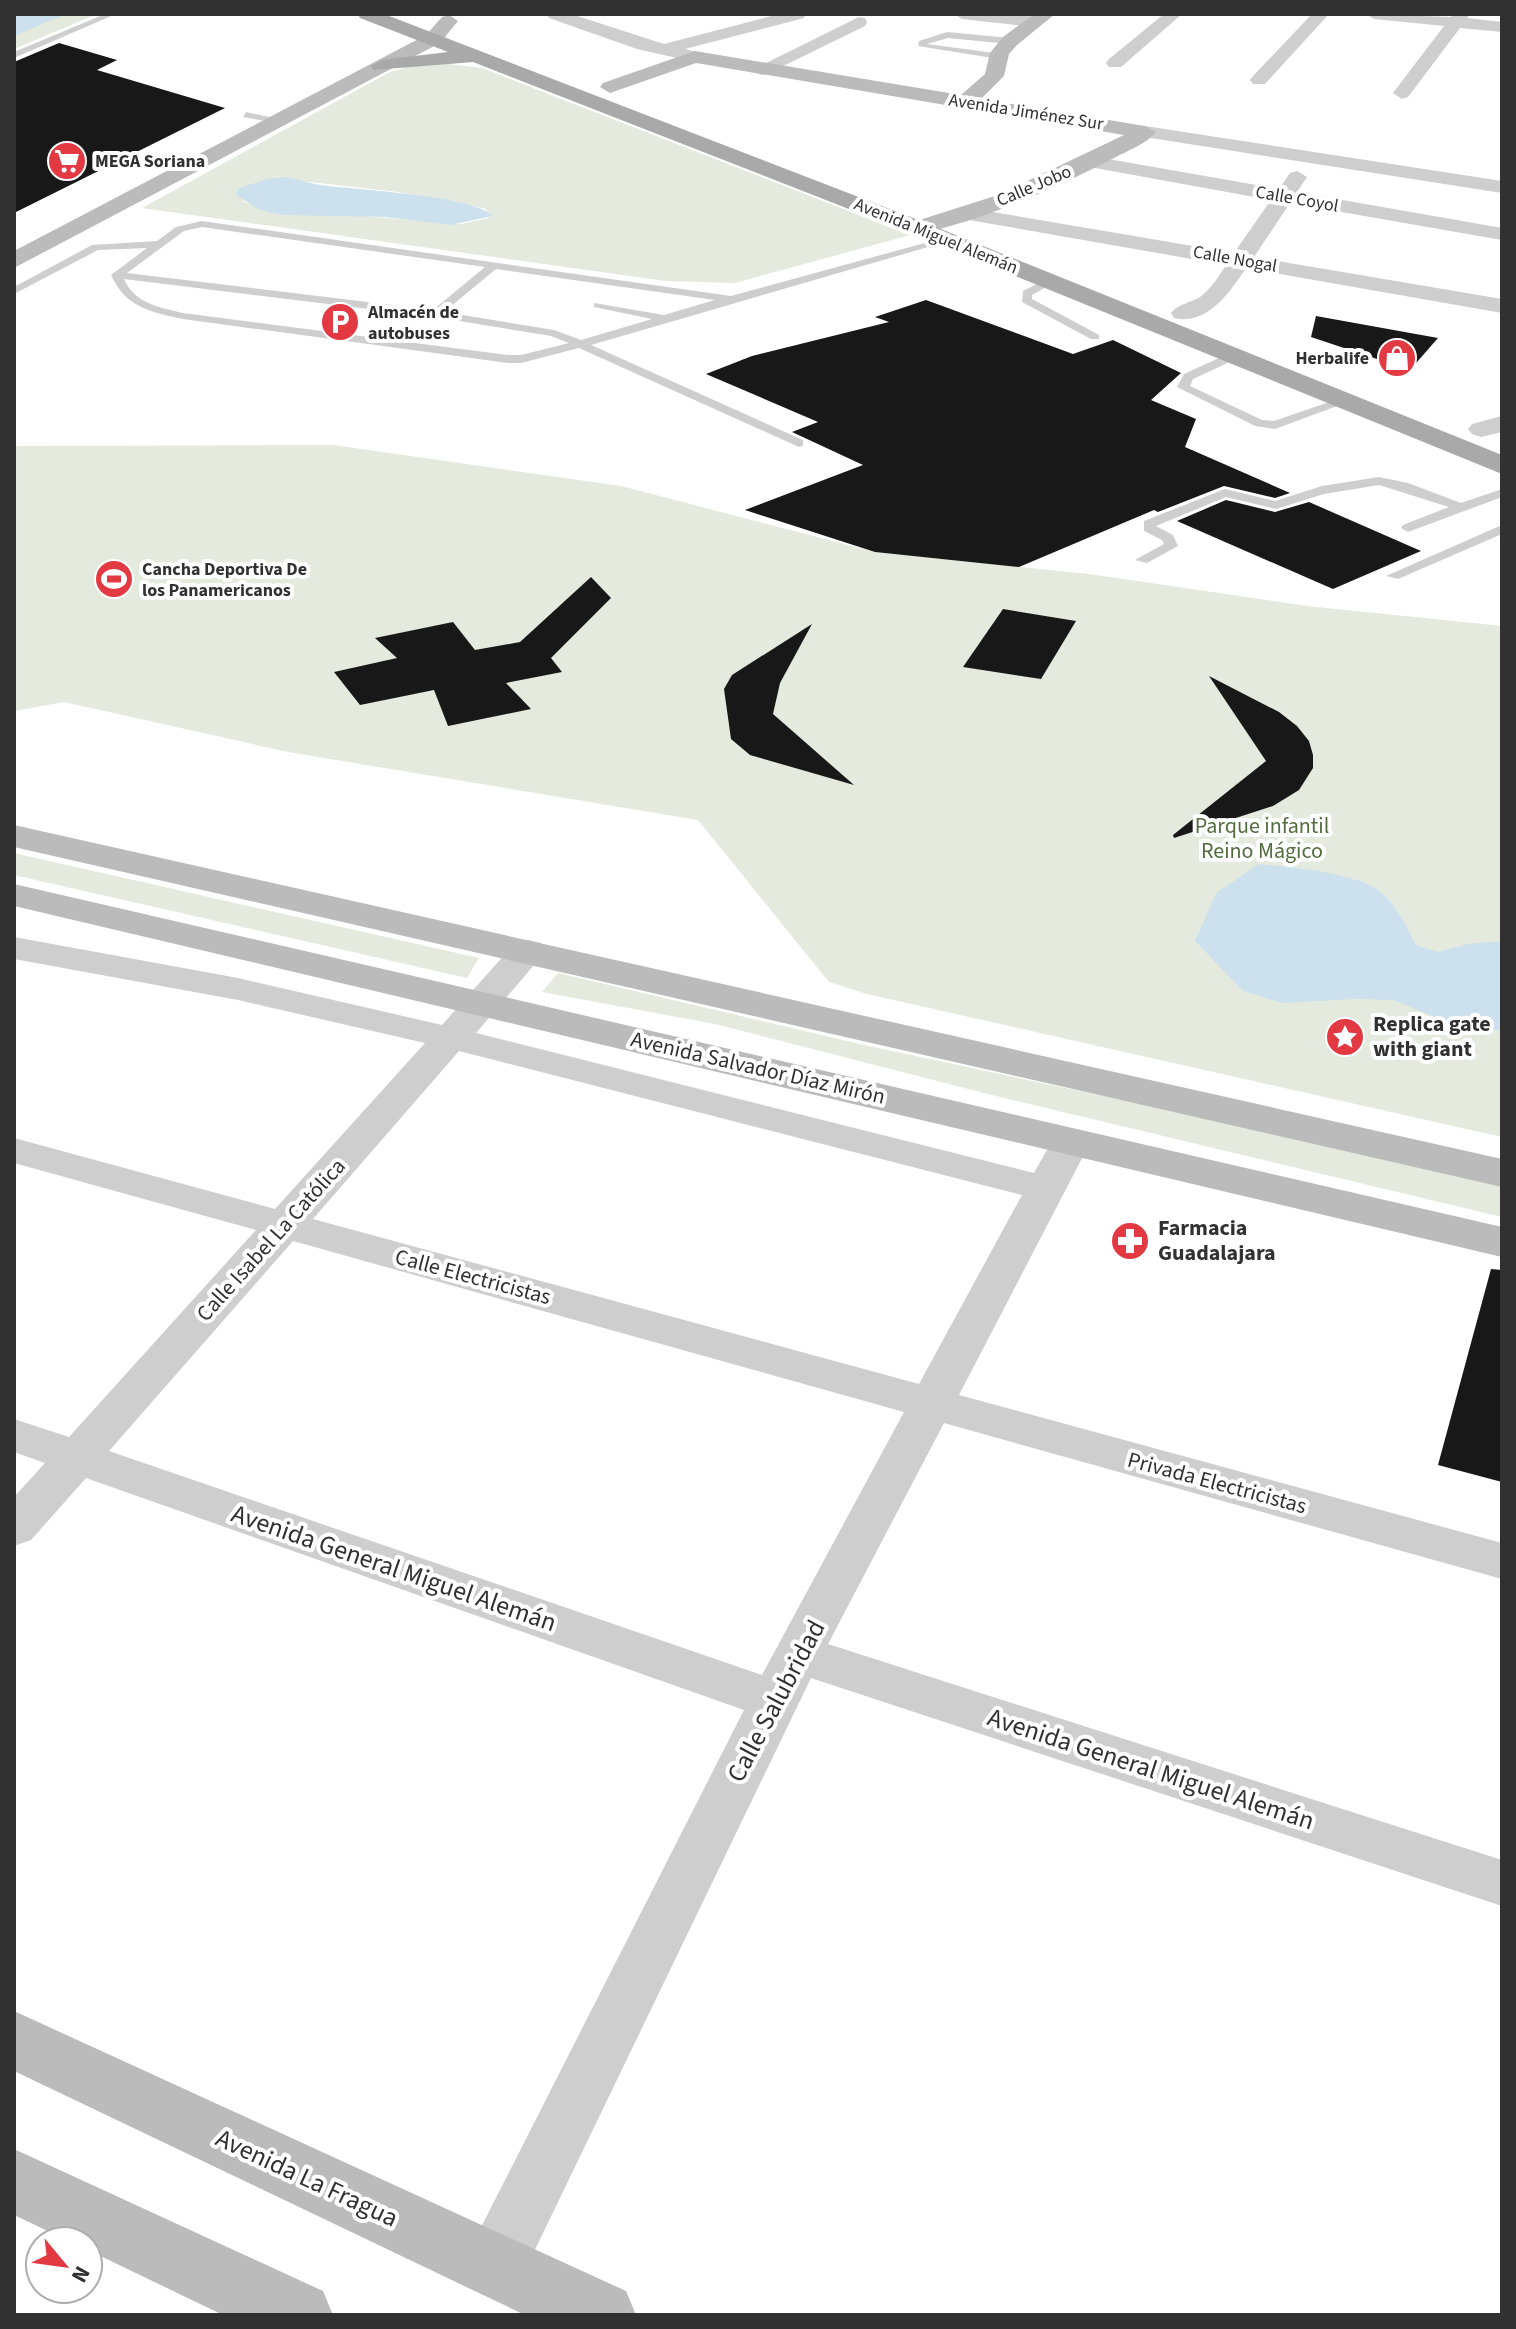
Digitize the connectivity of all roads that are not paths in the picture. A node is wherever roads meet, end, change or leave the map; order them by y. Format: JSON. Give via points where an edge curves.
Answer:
{"nodes":[{"id":1,"x":112,"y":14,"type":"edge"},
{"id":2,"x":555,"y":14,"type":"edge"},
{"id":3,"x":798,"y":14,"type":"edge"},
{"id":4,"x":962,"y":14,"type":"edge"},
{"id":5,"x":1174,"y":14,"type":"edge"},
{"id":6,"x":1321,"y":14,"type":"edge"},
{"id":7,"x":1374,"y":14,"type":"edge"},
{"id":8,"x":716,"y":18,"type":"dead end"},
{"id":9,"x":1039,"y":18,"type":"edge"},
{"id":10,"x":1458,"y":18,"type":"edge"},
{"id":11,"x":859,"y":22,"type":"dead end"},
{"id":12,"x":370,"y":24,"type":"edge"},
{"id":13,"x":438,"y":25,"type":"edge"},
{"id":14,"x":746,"y":27,"type":"junction"},
{"id":15,"x":1502,"y":27,"type":"edge"},
{"id":16,"x":410,"y":30,"type":"junction"},
{"id":17,"x":1005,"y":49,"type":"junction"},
{"id":18,"x":662,"y":50,"type":"junction"},
{"id":19,"x":14,"y":55,"type":"edge"},
{"id":20,"x":695,"y":57,"type":"junction"},
{"id":21,"x":479,"y":58,"type":"junction"},
{"id":22,"x":1115,"y":63,"type":"dead end"},
{"id":23,"x":381,"y":66,"type":"junction"},
{"id":24,"x":761,"y":70,"type":"junction"},
{"id":25,"x":1259,"y":80,"type":"dead end"},
{"id":26,"x":610,"y":87,"type":"junction"},
{"id":27,"x":1402,"y":93,"type":"dead end"},
{"id":28,"x":966,"y":102,"type":"junction"},
{"id":29,"x":246,"y":115,"type":"junction"},
{"id":30,"x":278,"y":120,"type":"junction"},
{"id":31,"x":1145,"y":132,"type":"junction"},
{"id":32,"x":1310,"y":157,"type":"junction"},
{"id":33,"x":1091,"y":162,"type":"junction"},
{"id":34,"x":156,"y":164,"type":"junction"},
{"id":35,"x":189,"y":168,"type":"junction"},
{"id":36,"x":1502,"y":187,"type":"edge"},
{"id":37,"x":1285,"y":197,"type":"junction"},
{"id":38,"x":81,"y":204,"type":"junction"},
{"id":39,"x":114,"y":208,"type":"junction"},
{"id":40,"x":969,"y":214,"type":"junction"},
{"id":41,"x":946,"y":231,"type":"junction"},
{"id":42,"x":1502,"y":234,"type":"edge"},
{"id":43,"x":160,"y":244,"type":"junction"},
{"id":44,"x":17,"y":251,"type":"edge"},
{"id":45,"x":1239,"y":260,"type":"junction"},
{"id":46,"x":493,"y":266,"type":"junction"},
{"id":47,"x":117,"y":275,"type":"junction"},
{"id":48,"x":1049,"y":282,"type":"junction"},
{"id":49,"x":14,"y":291,"type":"edge"},
{"id":50,"x":731,"y":299,"type":"junction"},
{"id":51,"x":598,"y":305,"type":"dead end"},
{"id":52,"x":1502,"y":306,"type":"edge"},
{"id":53,"x":1182,"y":313,"type":"junction"},
{"id":54,"x":435,"y":314,"type":"junction"},
{"id":55,"x":664,"y":318,"type":"junction"},
{"id":56,"x":1095,"y":337,"type":"dead end"},
{"id":57,"x":580,"y":344,"type":"junction"},
{"id":58,"x":1232,"y":356,"type":"junction"},
{"id":59,"x":1338,"y":374,"type":"dead end"},
{"id":60,"x":1342,"y":402,"type":"junction"},
{"id":61,"x":1453,"y":418,"type":"dead end"},
{"id":62,"x":1495,"y":430,"type":"edge"},
{"id":63,"x":799,"y":443,"type":"dead end"},
{"id":64,"x":1502,"y":465,"type":"edge"},
{"id":65,"x":1502,"y":493,"type":"edge"},
{"id":66,"x":1461,"y":507,"type":"junction"},
{"id":67,"x":1408,"y":528,"type":"dead end"},
{"id":68,"x":1502,"y":529,"type":"edge"},
{"id":69,"x":1142,"y":560,"type":"dead end"},
{"id":70,"x":1393,"y":576,"type":"dead end"},
{"id":71,"x":14,"y":836,"type":"edge"},
{"id":72,"x":14,"y":895,"type":"edge"},
{"id":73,"x":14,"y":948,"type":"edge"},
{"id":74,"x":528,"y":951,"type":"junction"},
{"id":75,"x":482,"y":1003,"type":"junction"},
{"id":76,"x":451,"y":1038,"type":"junction"},
{"id":77,"x":1071,"y":1141,"type":"junction"},
{"id":78,"x":14,"y":1150,"type":"edge"},
{"id":79,"x":1502,"y":1173,"type":"edge"},
{"id":80,"x":1047,"y":1189,"type":"junction"},
{"id":81,"x":284,"y":1225,"type":"junction"},
{"id":82,"x":1502,"y":1242,"type":"edge"},
{"id":83,"x":932,"y":1404,"type":"junction"},
{"id":84,"x":14,"y":1435,"type":"edge"},
{"id":85,"x":77,"y":1457,"type":"junction"},
{"id":86,"x":14,"y":1528,"type":"edge"},
{"id":87,"x":1502,"y":1561,"type":"edge"},
{"id":88,"x":800,"y":1655,"type":"junction"},
{"id":89,"x":774,"y":1700,"type":"junction"},
{"id":90,"x":1502,"y":1883,"type":"edge"},
{"id":91,"x":14,"y":2040,"type":"edge"},
{"id":92,"x":14,"y":2181,"type":"edge"},
{"id":93,"x":494,"y":2267,"type":"junction"},
{"id":94,"x":298,"y":2315,"type":"edge"},
{"id":95,"x":601,"y":2315,"type":"edge"}],
"edges":[{"from":1,"to":19,"type":"lane"},
{"from":2,"to":18,"type":"street","name":"Avenida Jiménez Sur"},
{"from":3,"to":14,"type":"street"},
{"from":4,"to":9,"type":"street"},
{"from":5,"to":22,"type":"street"},
{"from":6,"to":25,"type":"street"},
{"from":7,"to":10,"type":"street"},
{"from":8,"to":14,"type":"street"},
{"from":9,"to":17,"type":"main road"},
{"from":10,"to":15,"type":"street"},
{"from":10,"to":27,"type":"street"},
{"from":11,"to":24,"type":"street"},
{"from":12,"to":16,"type":"main road","name":"Avenida Miguel Alemán"},
{"from":13,"to":16,"type":"main road","name":"Avenida Miguel Alemán"},
{"from":13,"to":21,"type":"main road","name":"Avenida Miguel Alemán"},
{"from":13,"to":23,"type":"main road"},
{"from":13,"to":26,"type":"main road","name":"Avenida Miguel Alemán"},
{"from":14,"to":18,"type":"street"},
{"from":16,"to":29,"type":"main road"},
{"from":17,"to":17,"type":"lane","via":[[947,35],[922,43],[934,49]]},
{"from":17,"to":28,"type":"main road","via":[[994,76]]},
{"from":18,"to":20,"type":"street","name":"Avenida Jiménez Sur"},
{"from":20,"to":24,"type":"main road","name":"Avenida Jiménez Sur"},
{"from":20,"to":26,"type":"main road"},
{"from":21,"to":23,"type":"main road","via":[[428,58]]},
{"from":21,"to":41,"type":"main road","name":"Avenida Miguel Alemán","via":[[918,228]]},
{"from":23,"to":30,"type":"main road"},
{"from":24,"to":28,"type":"main road","name":"Avenida Jiménez Sur"},
{"from":26,"to":41,"type":"main road","name":"Avenida Miguel Alemán"},
{"from":28,"to":31,"type":"main road","name":"Avenida Jiménez Sur"},
{"from":29,"to":30,"type":"lane"},
{"from":29,"to":34,"type":"main road"},
{"from":30,"to":35,"type":"main road"},
{"from":31,"to":32,"type":"street","name":"Avenida Jiménez Sur"},
{"from":31,"to":33,"type":"main road","name":"Calle Jobo"},
{"from":32,"to":36,"type":"street","name":"Avenida Jiménez Sur"},
{"from":32,"to":37,"type":"street"},
{"from":33,"to":37,"type":"street","name":"Calle Coyol"},
{"from":33,"to":40,"type":"main road","name":"Calle Jobo"},
{"from":34,"to":35,"type":"main road"},
{"from":34,"to":38,"type":"main road"},
{"from":35,"to":39,"type":"main road"},
{"from":37,"to":42,"type":"street","name":"Calle Coyol"},
{"from":37,"to":45,"type":"street"},
{"from":38,"to":39,"type":"main road"},
{"from":38,"to":44,"type":"main road"},
{"from":39,"to":44,"type":"main road"},
{"from":40,"to":41,"type":"main road","name":"Calle Jobo"},
{"from":40,"to":45,"type":"street","name":"Calle Nogal"},
{"from":41,"to":48,"type":"main road","name":"Avenida Miguel Alemán"},
{"from":41,"to":50,"type":"lane"},
{"from":41,"to":53,"type":"main road","name":"Avenida Miguel Alemán"},
{"from":43,"to":46,"type":"lane","via":[[180,229],[202,224]]},
{"from":43,"to":47,"type":"lane"},
{"from":43,"to":49,"type":"lane","via":[[96,247]]},
{"from":45,"to":52,"type":"street","name":"Calle Nogal"},
{"from":45,"to":53,"type":"street","via":[[1214,298]]},
{"from":46,"to":50,"type":"lane"},
{"from":46,"to":54,"type":"lane"},
{"from":47,"to":54,"type":"lane"},
{"from":47,"to":57,"type":"lane","via":[[123,292],[137,305],[233,324],[508,359]]},
{"from":48,"to":56,"type":"lane","via":[[1027,293],[1026,300]]},
{"from":48,"to":58,"type":"main road","name":"Avenida Miguel Alemán"},
{"from":50,"to":55,"type":"lane"},
{"from":51,"to":55,"type":"lane"},
{"from":53,"to":59,"type":"main road","name":"Avenida Miguel Alemán"},
{"from":54,"to":57,"type":"lane","via":[[554,333]]},
{"from":55,"to":57,"type":"lane"},
{"from":57,"to":63,"type":"lane"},
{"from":58,"to":60,"type":"main road","name":"Avenida Miguel Alemán"},
{"from":58,"to":60,"type":"lane","via":[[1188,377],[1183,387],[1259,423],[1275,425]]},
{"from":60,"to":64,"type":"main road","name":"Avenida Miguel Alemán"},
{"from":61,"to":62,"type":"main road"},
{"from":65,"to":66,"type":"lane"},
{"from":66,"to":67,"type":"lane"},
{"from":66,"to":69,"type":"lane","via":[[1379,481],[1322,490],[1276,505],[1225,493],[1149,524],[1171,546]]},
{"from":68,"to":70,"type":"lane"},
{"from":71,"to":74,"type":"main road"},
{"from":72,"to":75,"type":"main road","name":"Avenida Salvador Díaz Mirón"},
{"from":73,"to":76,"type":"street","name":"Avenida Salvador Díaz Mirón","via":[[238,989]]},
{"from":74,"to":75,"type":"street","name":"Calle Isabel La Católica"},
{"from":74,"to":79,"type":"main road"},
{"from":75,"to":76,"type":"street","name":"Calle Isabel La Católica"},
{"from":75,"to":77,"type":"main road","name":"Avenida Salvador Díaz Mirón"},
{"from":76,"to":80,"type":"street","name":"Avenida Salvador Díaz Mirón"},
{"from":76,"to":81,"type":"street","name":"Calle Isabel La Católica"},
{"from":77,"to":80,"type":"street","name":"Calle Salubridad"},
{"from":77,"to":82,"type":"main road","name":"Avenida Salvador Díaz Mirón"},
{"from":78,"to":81,"type":"street","name":"Calle Electricistas"},
{"from":80,"to":83,"type":"street","name":"Calle Salubridad"},
{"from":81,"to":83,"type":"street","name":"Calle Electricistas"},
{"from":81,"to":85,"type":"street","name":"Calle Isabel La Católica"},
{"from":83,"to":87,"type":"street","name":"Privada Electricistas"},
{"from":83,"to":88,"type":"street","name":"Calle Salubridad"},
{"from":84,"to":85,"type":"street","name":"Avenida General Miguel Alemán"},
{"from":85,"to":86,"type":"street","name":"Calle Isabel La Católica"},
{"from":85,"to":89,"type":"street","name":"Avenida General Miguel Alemán"},
{"from":88,"to":89,"type":"street","name":"Calle Salubridad"},
{"from":88,"to":90,"type":"street","name":"Avenida General Miguel Alemán"},
{"from":89,"to":93,"type":"street","name":"Calle Salubridad"},
{"from":91,"to":93,"type":"main road","name":"Avenida La Fragua"},
{"from":92,"to":94,"type":"main road"},
{"from":93,"to":95,"type":"main road","name":"Avenida La Fragua"}]}
